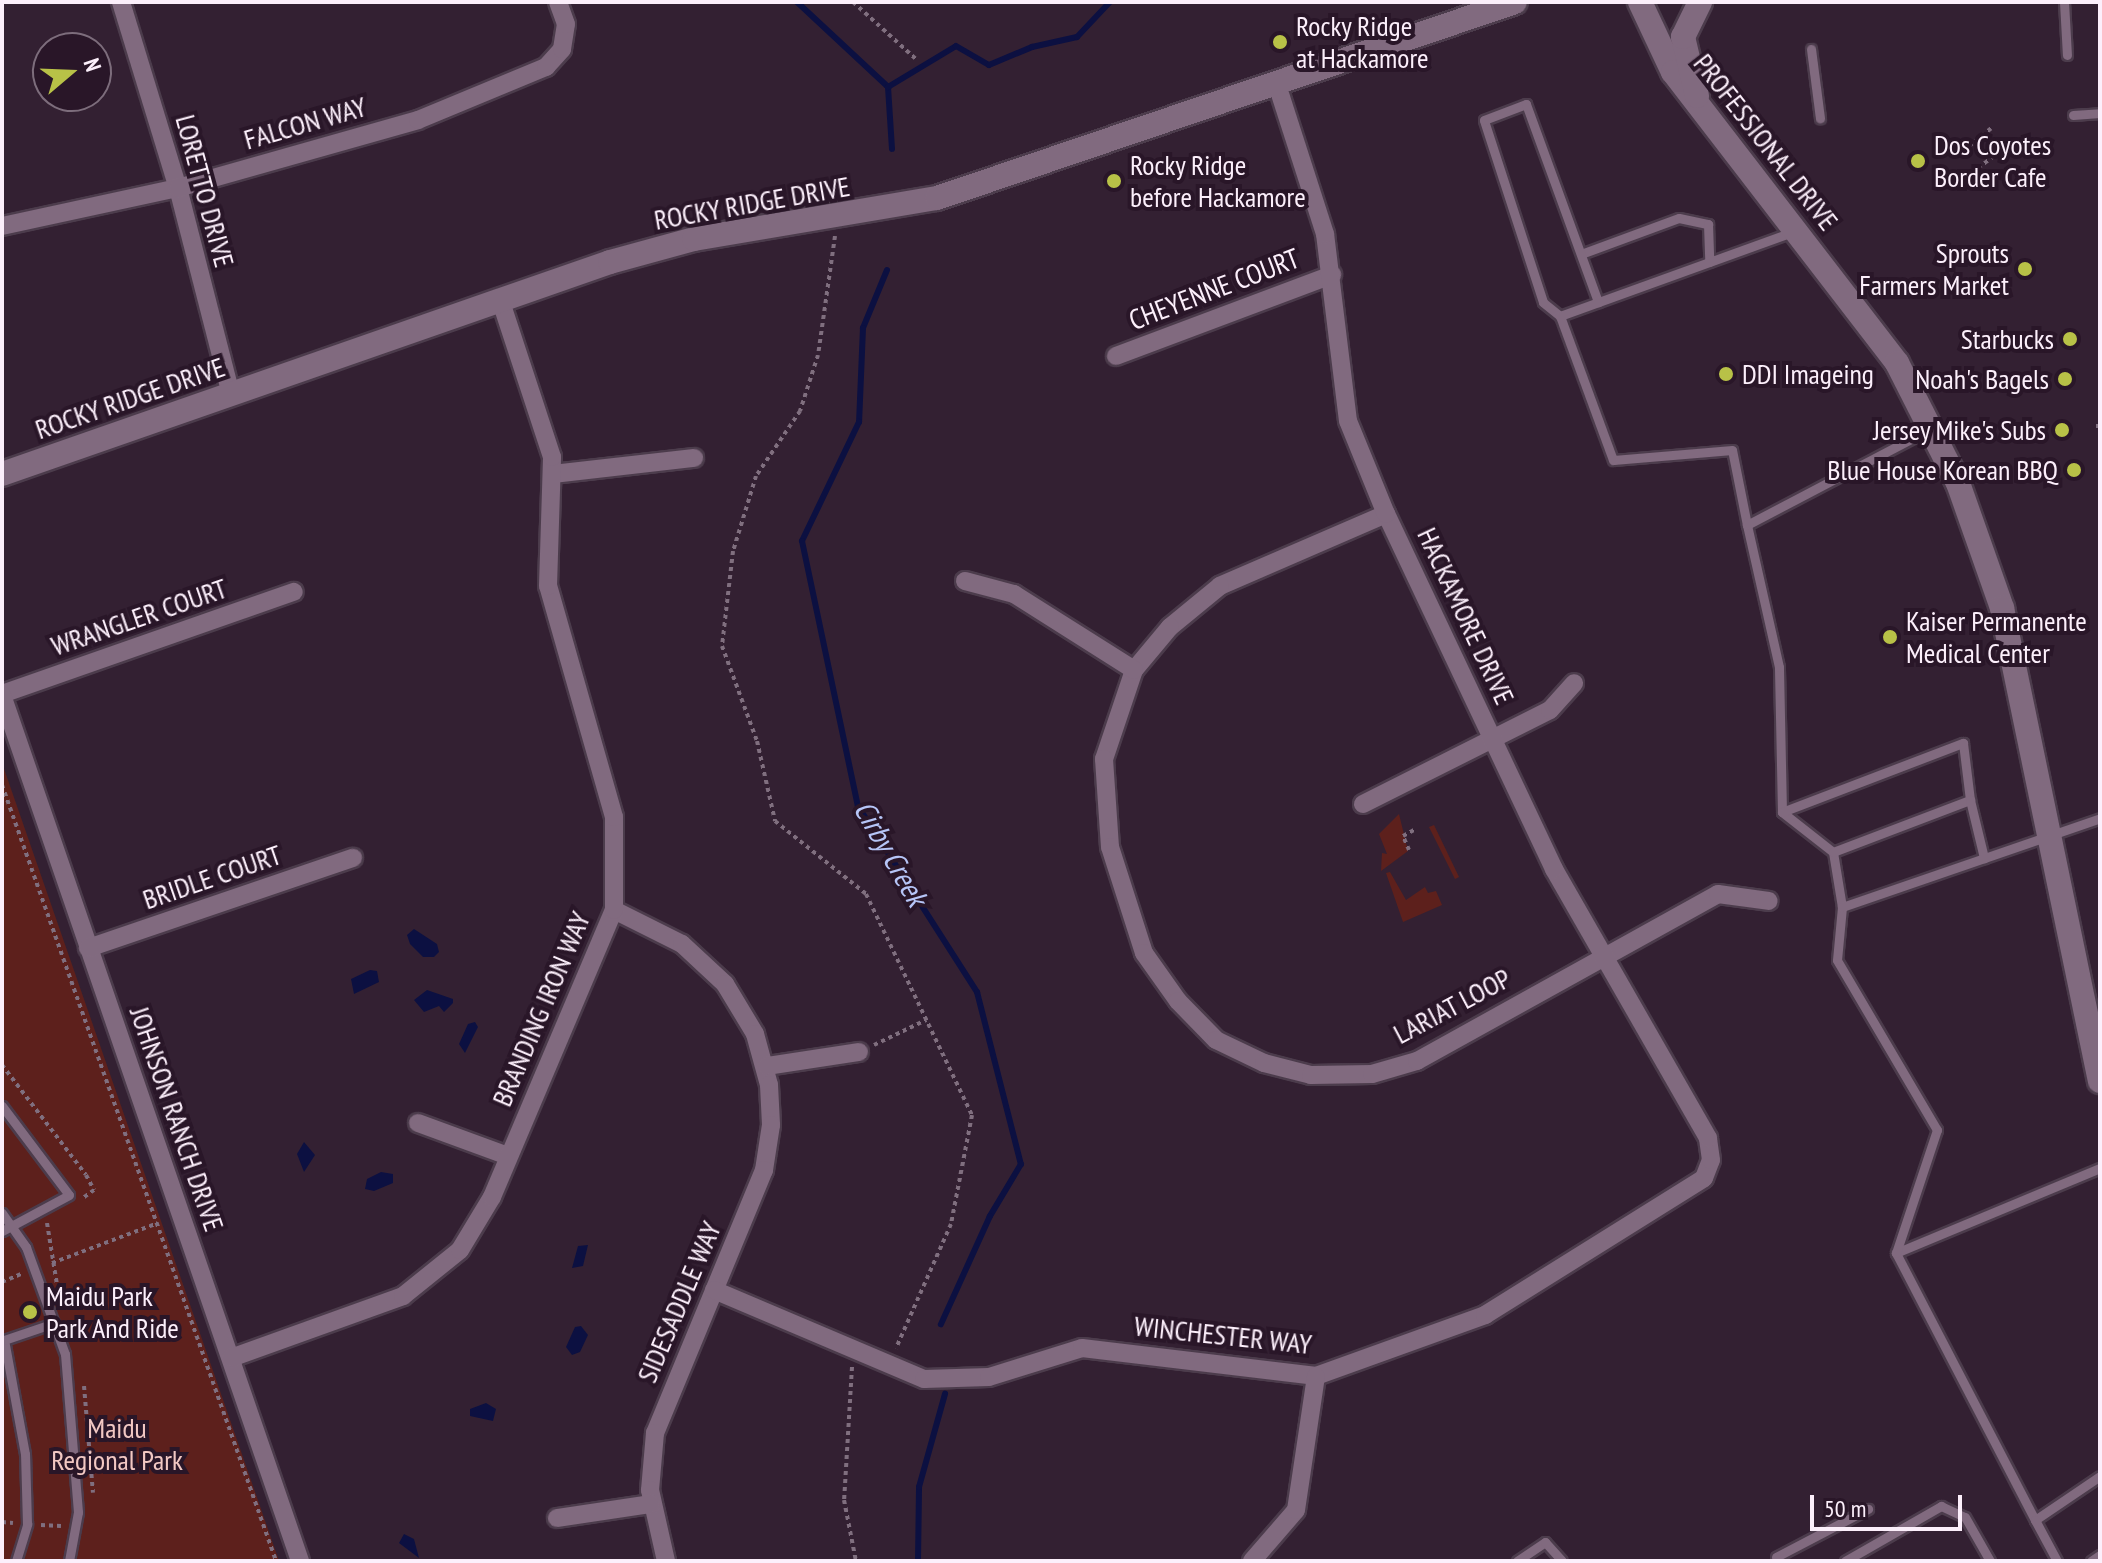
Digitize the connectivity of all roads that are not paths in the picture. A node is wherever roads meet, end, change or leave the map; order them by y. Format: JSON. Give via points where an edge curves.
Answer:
{"nodes":[{"id":1,"x":121,"y":2,"type":"edge"},
{"id":2,"x":558,"y":2,"type":"edge"},
{"id":3,"x":1515,"y":2,"type":"edge"},
{"id":4,"x":1640,"y":2,"type":"edge"},
{"id":5,"x":1700,"y":2,"type":"edge"},
{"id":6,"x":2064,"y":2,"type":"edge"},
{"id":7,"x":1811,"y":49,"type":"dead end"},
{"id":8,"x":2067,"y":55,"type":"dead end"},
{"id":9,"x":1276,"y":81,"type":"junction"},
{"id":10,"x":1699,"y":106,"type":"junction"},
{"id":11,"x":2100,"y":113,"type":"edge"},
{"id":12,"x":2073,"y":115,"type":"dead end"},
{"id":13,"x":1820,"y":118,"type":"dead end"},
{"id":14,"x":178,"y":188,"type":"junction"},
{"id":15,"x":2,"y":226,"type":"edge"},
{"id":16,"x":1796,"y":230,"type":"junction"},
{"id":17,"x":1581,"y":254,"type":"junction"},
{"id":18,"x":1709,"y":262,"type":"junction"},
{"id":19,"x":1332,"y":275,"type":"junction"},
{"id":20,"x":500,"y":299,"type":"junction"},
{"id":21,"x":1598,"y":302,"type":"junction"},
{"id":22,"x":1560,"y":316,"type":"junction"},
{"id":23,"x":1116,"y":356,"type":"dead end"},
{"id":24,"x":231,"y":395,"type":"junction"},
{"id":25,"x":1932,"y":428,"type":"junction"},
{"id":26,"x":694,"y":458,"type":"dead end"},
{"id":27,"x":2,"y":474,"type":"edge"},
{"id":28,"x":553,"y":474,"type":"junction"},
{"id":29,"x":1386,"y":514,"type":"junction"},
{"id":30,"x":1747,"y":525,"type":"junction"},
{"id":31,"x":965,"y":581,"type":"dead end"},
{"id":32,"x":294,"y":592,"type":"dead end"},
{"id":33,"x":1134,"y":670,"type":"junction"},
{"id":34,"x":1574,"y":683,"type":"dead end"},
{"id":35,"x":2,"y":694,"type":"edge"},
{"id":36,"x":1493,"y":740,"type":"junction"},
{"id":37,"x":1970,"y":800,"type":"junction"},
{"id":38,"x":1363,"y":804,"type":"dead end"},
{"id":39,"x":1782,"y":812,"type":"junction"},
{"id":40,"x":2100,"y":818,"type":"edge"},
{"id":41,"x":2050,"y":835,"type":"junction"},
{"id":42,"x":1833,"y":852,"type":"junction"},
{"id":43,"x":353,"y":858,"type":"dead end"},
{"id":44,"x":1984,"y":858,"type":"junction"},
{"id":45,"x":1769,"y":901,"type":"dead end"},
{"id":46,"x":1842,"y":907,"type":"junction"},
{"id":47,"x":614,"y":910,"type":"junction"},
{"id":48,"x":88,"y":948,"type":"junction"},
{"id":49,"x":1604,"y":955,"type":"junction"},
{"id":50,"x":859,"y":1052,"type":"road end"},
{"id":51,"x":767,"y":1066,"type":"junction"},
{"id":52,"x":2100,"y":1081,"type":"edge"},
{"id":53,"x":2,"y":1106,"type":"edge"},
{"id":54,"x":418,"y":1123,"type":"dead end"},
{"id":55,"x":1708,"y":1138,"type":"joint"},
{"id":56,"x":508,"y":1156,"type":"junction"},
{"id":57,"x":2100,"y":1168,"type":"edge"},
{"id":58,"x":2,"y":1213,"type":"edge"},
{"id":59,"x":6,"y":1228,"type":"edge"},
{"id":60,"x":1896,"y":1253,"type":"junction"},
{"id":61,"x":714,"y":1290,"type":"junction"},
{"id":62,"x":54,"y":1323,"type":"junction"},
{"id":63,"x":231,"y":1358,"type":"junction"},
{"id":64,"x":1316,"y":1376,"type":"junction"},
{"id":65,"x":2100,"y":1476,"type":"edge"},
{"id":66,"x":651,"y":1504,"type":"junction"},
{"id":67,"x":1868,"y":1509,"type":"dead end"},
{"id":68,"x":557,"y":1518,"type":"dead end"},
{"id":69,"x":2035,"y":1520,"type":"junction"},
{"id":70,"x":2100,"y":1555,"type":"edge"},
{"id":71,"x":1775,"y":1560,"type":"edge"},
{"id":72,"x":16,"y":1561,"type":"edge"},
{"id":73,"x":69,"y":1561,"type":"edge"},
{"id":74,"x":300,"y":1561,"type":"edge"},
{"id":75,"x":666,"y":1561,"type":"edge"},
{"id":76,"x":1252,"y":1561,"type":"edge"},
{"id":77,"x":1517,"y":1561,"type":"edge"},
{"id":78,"x":1562,"y":1561,"type":"edge"},
{"id":79,"x":1845,"y":1561,"type":"edge"},
{"id":80,"x":1990,"y":1561,"type":"edge"},
{"id":81,"x":2057,"y":1561,"type":"edge"},
{"id":82,"x":2091,"y":1561,"type":"edge"}],
"edges":[{"from":1,"to":14,"type":"street","name":"LORETTO DRIVE"},
{"from":2,"to":14,"type":"street","name":"FALCON WAY","via":[[566,24],[562,49],[546,67],[418,120]]},
{"from":3,"to":9,"type":"main road","name":"ROCKY RIDGE DRIVE"},
{"from":4,"to":10,"type":"main road","name":"PROFESSIONAL DRIVE","via":[[1660,51]]},
{"from":5,"to":10,"type":"main road","via":[[1683,37]]},
{"from":6,"to":8,"type":"lane"},
{"from":7,"to":13,"type":"lane"},
{"from":9,"to":19,"type":"street","name":"HACKAMORE DRIVE","via":[[1308,174]]},
{"from":9,"to":20,"type":"main road","name":"ROCKY RIDGE DRIVE","via":[[937,198],[694,239]]},
{"from":10,"to":16,"type":"main road","name":"PROFESSIONAL DRIVE"},
{"from":11,"to":12,"type":"lane"},
{"from":14,"to":15,"type":"street","name":"FALCON WAY"},
{"from":14,"to":24,"type":"street","name":"LORETTO DRIVE"},
{"from":16,"to":18,"type":"lane"},
{"from":16,"to":25,"type":"main road","name":"PROFESSIONAL DRIVE","via":[[1864,315]]},
{"from":17,"to":18,"type":"lane","via":[[1679,218],[1708,224]]},
{"from":17,"to":21,"type":"lane"},
{"from":17,"to":22,"type":"lane","via":[[1526,104],[1484,120],[1543,302]]},
{"from":18,"to":21,"type":"lane"},
{"from":19,"to":23,"type":"street","name":"CHEYENNE COURT"},
{"from":19,"to":29,"type":"street","name":"HACKAMORE DRIVE","via":[[1348,421]]},
{"from":20,"to":24,"type":"main road","name":"ROCKY RIDGE DRIVE"},
{"from":20,"to":28,"type":"street","name":"BRANDING IRON WAY","via":[[543,421]]},
{"from":21,"to":22,"type":"lane"},
{"from":22,"to":30,"type":"lane","via":[[1613,460],[1732,450]]},
{"from":24,"to":27,"type":"main road","name":"ROCKY RIDGE DRIVE"},
{"from":25,"to":30,"type":"lane"},
{"from":25,"to":41,"type":"main road","name":"PROFESSIONAL DRIVE","via":[[2002,608]]},
{"from":26,"to":28,"type":"street"},
{"from":28,"to":47,"type":"street","name":"BRANDING IRON WAY","via":[[548,586],[614,817]]},
{"from":29,"to":33,"type":"street","name":"LARIAT LOOP","via":[[1220,586],[1170,627]]},
{"from":29,"to":36,"type":"street","name":"HACKAMORE DRIVE"},
{"from":30,"to":39,"type":"lane","via":[[1779,667]]},
{"from":31,"to":33,"type":"street","via":[[1014,594]]},
{"from":32,"to":35,"type":"street","name":"WRANGLER COURT"},
{"from":33,"to":49,"type":"street","name":"LARIAT LOOP","via":[[1104,759],[1110,847],[1144,953],[1178,1001],[1216,1040],[1264,1063],[1311,1075],[1372,1074],[1417,1061]]},
{"from":34,"to":36,"type":"street","via":[[1550,710]]},
{"from":35,"to":48,"type":"street","name":"JOHNSON RANCH DRIVE"},
{"from":36,"to":38,"type":"street"},
{"from":36,"to":49,"type":"street","name":"HACKAMORE DRIVE","via":[[1554,869]]},
{"from":37,"to":39,"type":"lane","via":[[1963,743]]},
{"from":37,"to":42,"type":"lane"},
{"from":37,"to":44,"type":"lane"},
{"from":39,"to":42,"type":"lane"},
{"from":40,"to":41,"type":"lane"},
{"from":41,"to":44,"type":"lane"},
{"from":41,"to":52,"type":"main road","name":"PROFESSIONAL DRIVE"},
{"from":42,"to":46,"type":"lane"},
{"from":43,"to":48,"type":"street","name":"BRIDLE COURT"},
{"from":44,"to":46,"type":"lane"},
{"from":45,"to":49,"type":"street","name":"LARIAT LOOP","via":[[1718,894]]},
{"from":46,"to":60,"type":"lane","via":[[1837,960],[1937,1130]]},
{"from":47,"to":51,"type":"street","name":"SIDESADDLE WAY","via":[[665,933],[712,970],[747,1016]]},
{"from":47,"to":56,"type":"street","name":"BRANDING IRON WAY"},
{"from":48,"to":63,"type":"street","name":"JOHNSON RANCH DRIVE"},
{"from":49,"to":55,"type":"street","name":"HACKAMORE DRIVE"},
{"from":50,"to":51,"type":"street"},
{"from":51,"to":61,"type":"street","name":"SIDESADDLE WAY","via":[[771,1125],[764,1170]]},
{"from":53,"to":59,"type":"lane","via":[[69,1195]]},
{"from":54,"to":56,"type":"street"},
{"from":55,"to":64,"type":"street","name":"WINCHESTER WAY","via":[[1711,1160],[1704,1178],[1485,1315]]},
{"from":56,"to":63,"type":"street","name":"BRANDING IRON WAY","via":[[472,1234],[431,1277],[387,1303]]},
{"from":57,"to":60,"type":"lane"},
{"from":58,"to":59,"type":"lane"},
{"from":59,"to":62,"type":"lane","via":[[34,1269]]},
{"from":60,"to":69,"type":"lane"},
{"from":61,"to":64,"type":"street","name":"WINCHESTER WAY","via":[[924,1379],[989,1377],[1082,1348]]},
{"from":61,"to":66,"type":"street","name":"SIDESADDLE WAY","via":[[655,1433]]},
{"from":62,"to":72,"type":"lane","via":[[4,1340],[25,1454],[27,1524]]},
{"from":62,"to":73,"type":"lane","via":[[65,1354],[78,1512]]},
{"from":63,"to":74,"type":"street","name":"JOHNSON RANCH DRIVE"},
{"from":64,"to":76,"type":"street","via":[[1296,1510]]},
{"from":65,"to":69,"type":"lane"},
{"from":66,"to":68,"type":"street"},
{"from":66,"to":75,"type":"street","name":"SIDESADDLE WAY"},
{"from":67,"to":71,"type":"lane"},
{"from":69,"to":81,"type":"lane"},
{"from":70,"to":82,"type":"lane"},
{"from":77,"to":78,"type":"lane","via":[[1545,1542]]},
{"from":79,"to":80,"type":"lane","via":[[1941,1506],[1965,1517]]}]}
